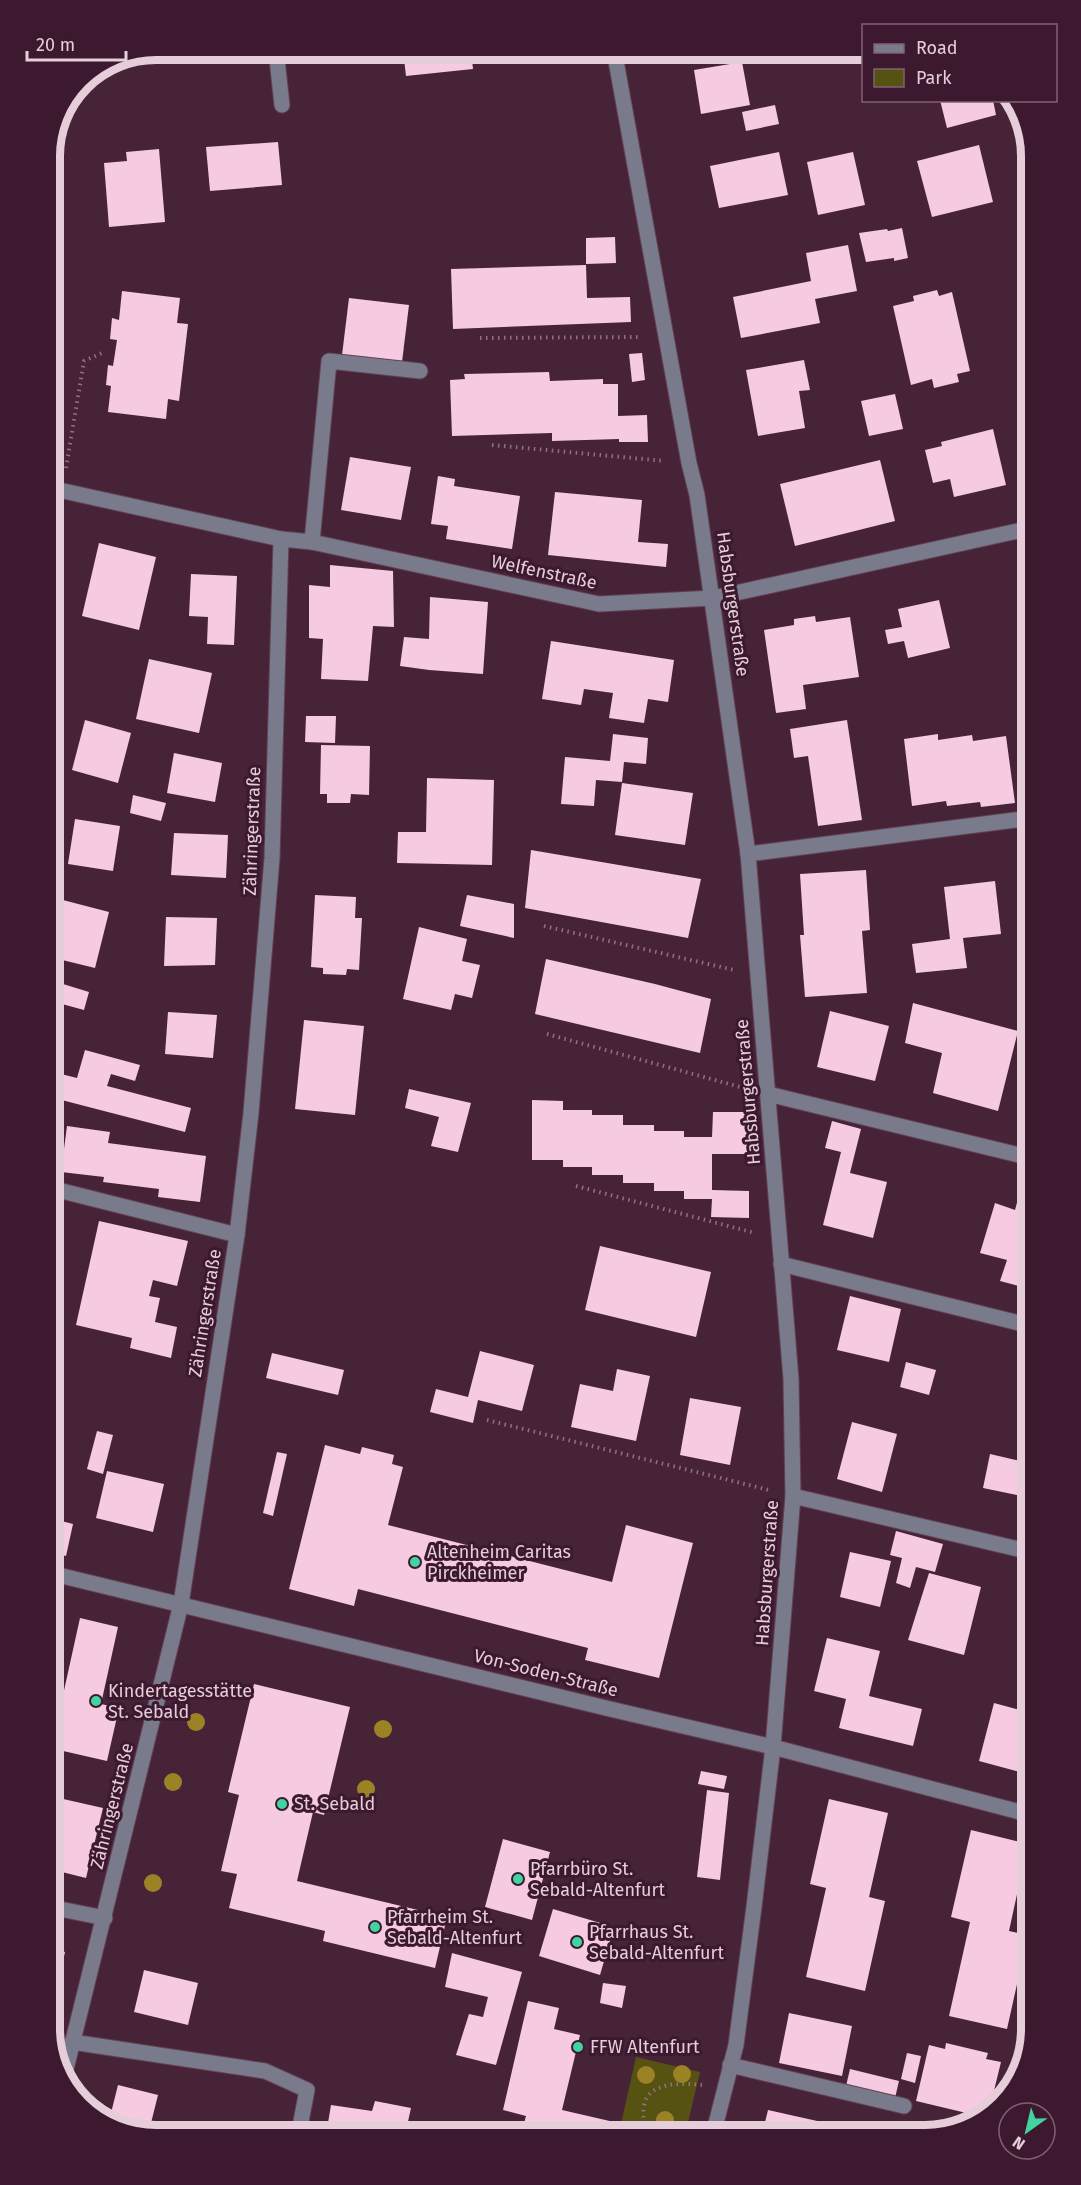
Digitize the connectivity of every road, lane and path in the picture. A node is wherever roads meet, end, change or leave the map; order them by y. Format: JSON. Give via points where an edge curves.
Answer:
{"nodes":[{"id":1,"x":277,"y":60,"type":"edge"},
{"id":2,"x":616,"y":60,"type":"edge"},
{"id":3,"x":282,"y":105,"type":"dead end"},
{"id":4,"x":666,"y":337,"type":"junction"},
{"id":5,"x":480,"y":338,"type":"dead end"},
{"id":6,"x":102,"y":353,"type":"dead end"},
{"id":7,"x":420,"y":371,"type":"dead end"},
{"id":8,"x":492,"y":445,"type":"dead end"},
{"id":9,"x":689,"y":463,"type":"junction"},
{"id":10,"x":60,"y":471,"type":"edge"},
{"id":11,"x":60,"y":490,"type":"edge"},
{"id":12,"x":1021,"y":530,"type":"edge"},
{"id":13,"x":281,"y":539,"type":"junction"},
{"id":14,"x":312,"y":542,"type":"junction"},
{"id":15,"x":713,"y":598,"type":"junction"},
{"id":16,"x":1021,"y":819,"type":"edge"},
{"id":17,"x":748,"y":854,"type":"junction"},
{"id":18,"x":544,"y":926,"type":"dead end"},
{"id":19,"x":758,"y":976,"type":"junction"},
{"id":20,"x":547,"y":1034,"type":"dead end"},
{"id":21,"x":768,"y":1094,"type":"junction"},
{"id":22,"x":1021,"y":1155,"type":"edge"},
{"id":23,"x":576,"y":1186,"type":"dead end"},
{"id":24,"x":60,"y":1191,"type":"edge"},
{"id":25,"x":237,"y":1235,"type":"junction"},
{"id":26,"x":779,"y":1239,"type":"junction"},
{"id":27,"x":781,"y":1264,"type":"junction"},
{"id":28,"x":1021,"y":1323,"type":"edge"},
{"id":29,"x":488,"y":1420,"type":"dead end"},
{"id":30,"x":793,"y":1496,"type":"junction"},
{"id":31,"x":1021,"y":1549,"type":"edge"},
{"id":32,"x":60,"y":1575,"type":"edge"},
{"id":33,"x":181,"y":1604,"type":"junction"},
{"id":34,"x":773,"y":1747,"type":"junction"},
{"id":35,"x":1021,"y":1812,"type":"edge"},
{"id":36,"x":60,"y":1909,"type":"edge"},
{"id":37,"x":105,"y":1918,"type":"junction"},
{"id":38,"x":72,"y":2042,"type":"junction"},
{"id":39,"x":67,"y":2065,"type":"edge"},
{"id":40,"x":730,"y":2065,"type":"junction"},
{"id":41,"x":725,"y":2088,"type":"junction"},
{"id":42,"x":904,"y":2106,"type":"dead end"},
{"id":43,"x":300,"y":2125,"type":"edge"},
{"id":44,"x":646,"y":2125,"type":"edge"},
{"id":45,"x":716,"y":2125,"type":"edge"}],
"edges":[{"from":1,"to":3,"type":"street"},
{"from":2,"to":4,"type":"street","name":"Habsburgerstraße"},
{"from":4,"to":5,"type":"path"},
{"from":4,"to":9,"type":"street","name":"Habsburgerstraße"},
{"from":6,"to":10,"type":"path","via":[[84,361]]},
{"from":7,"to":14,"type":"street","via":[[329,361]]},
{"from":8,"to":9,"type":"path"},
{"from":9,"to":15,"type":"street","name":"Habsburgerstraße"},
{"from":11,"to":13,"type":"street","name":"Welfenstraße"},
{"from":12,"to":15,"type":"street","name":"Welfenstraße"},
{"from":13,"to":14,"type":"street","name":"Welfenstraße"},
{"from":13,"to":25,"type":"street","name":"Zähringerstraße","via":[[272,858]]},
{"from":14,"to":15,"type":"street","name":"Welfenstraße","via":[[599,604]]},
{"from":15,"to":17,"type":"street","name":"Habsburgerstraße"},
{"from":16,"to":17,"type":"street"},
{"from":17,"to":19,"type":"street","name":"Habsburgerstraße"},
{"from":18,"to":19,"type":"path"},
{"from":19,"to":21,"type":"street","name":"Habsburgerstraße"},
{"from":20,"to":21,"type":"path"},
{"from":21,"to":22,"type":"street"},
{"from":21,"to":26,"type":"street","name":"Habsburgerstraße"},
{"from":23,"to":26,"type":"path"},
{"from":24,"to":25,"type":"street"},
{"from":25,"to":33,"type":"street","name":"Zähringerstraße"},
{"from":26,"to":27,"type":"street","name":"Habsburgerstraße"},
{"from":27,"to":28,"type":"street"},
{"from":27,"to":30,"type":"street","name":"Habsburgerstraße","via":[[791,1379]]},
{"from":29,"to":30,"type":"path"},
{"from":30,"to":31,"type":"street"},
{"from":30,"to":34,"type":"street","name":"Habsburgerstraße"},
{"from":32,"to":33,"type":"street","name":"Von-Soden-Straße"},
{"from":33,"to":34,"type":"street","name":"Von-Soden-Straße"},
{"from":33,"to":37,"type":"street","name":"Zähringerstraße"},
{"from":34,"to":35,"type":"street","name":"Von-Soden-Straße"},
{"from":34,"to":40,"type":"street","name":"Habsburgerstraße","via":[[739,2022]]},
{"from":36,"to":37,"type":"street"},
{"from":37,"to":38,"type":"street","name":"Zähringerstraße"},
{"from":38,"to":39,"type":"street","name":"Zähringerstraße"},
{"from":38,"to":43,"type":"street","via":[[265,2071],[307,2090]]},
{"from":40,"to":41,"type":"street","name":"Habsburgerstraße"},
{"from":40,"to":42,"type":"street"},
{"from":41,"to":44,"type":"path","via":[[660,2086],[648,2094],[644,2105]]},
{"from":41,"to":45,"type":"street","name":"Habsburgerstraße"}]}
